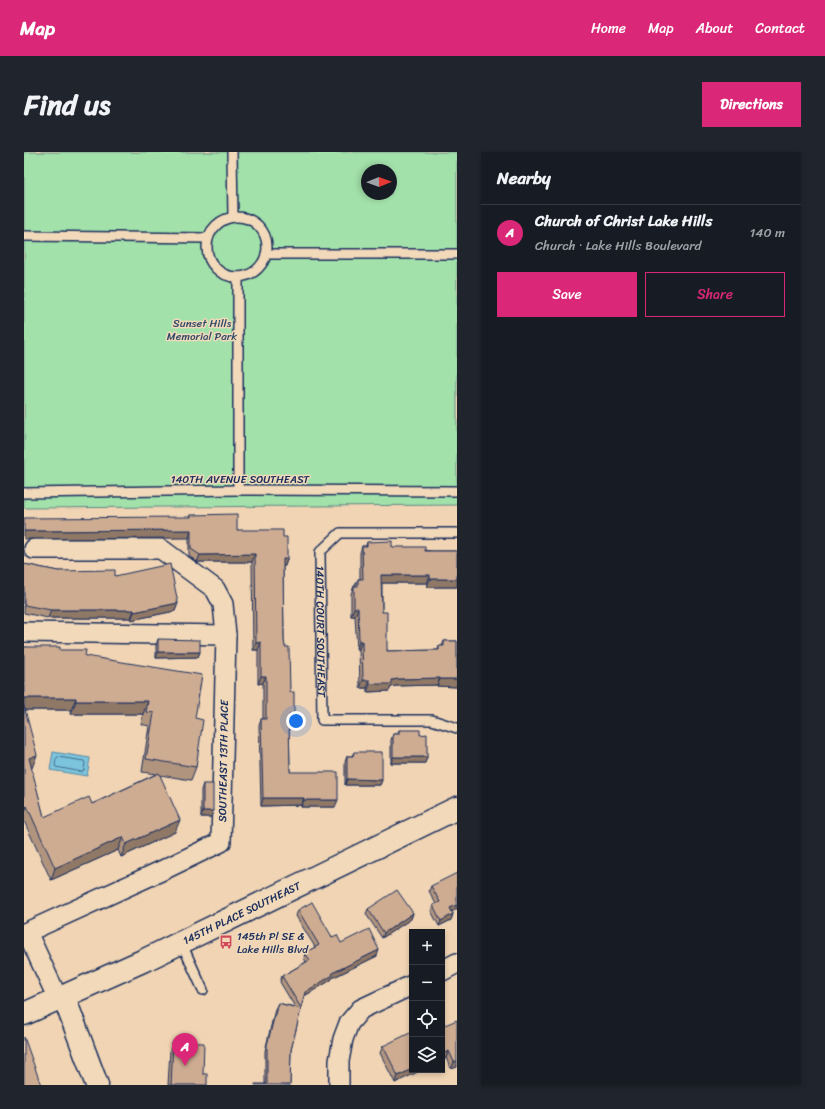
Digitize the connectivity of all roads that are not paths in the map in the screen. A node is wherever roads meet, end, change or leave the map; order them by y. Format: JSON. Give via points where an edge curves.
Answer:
{"nodes":[{"id":1,"x":232,"y":152,"type":"edge"},
{"id":2,"x":233,"y":217,"type":"junction"},
{"id":3,"x":24,"y":236,"type":"edge"},
{"id":4,"x":208,"y":238,"type":"junction"},
{"id":5,"x":266,"y":254,"type":"junction"},
{"id":6,"x":457,"y":254,"type":"edge"},
{"id":7,"x":238,"y":277,"type":"junction"},
{"id":8,"x":238,"y":490,"type":"junction"},
{"id":9,"x":457,"y":491,"type":"edge"},
{"id":10,"x":24,"y":493,"type":"edge"},
{"id":11,"x":457,"y":533,"type":"edge"},
{"id":12,"x":34,"y":549,"type":"dead end"},
{"id":13,"x":24,"y":632,"type":"edge"},
{"id":14,"x":226,"y":635,"type":"junction"},
{"id":15,"x":457,"y":728,"type":"edge"},
{"id":16,"x":457,"y":808,"type":"edge"},
{"id":17,"x":26,"y":932,"type":"edge"},
{"id":18,"x":181,"y":942,"type":"junction"},
{"id":19,"x":457,"y":963,"type":"edge"},
{"id":20,"x":445,"y":969,"type":"edge"},
{"id":21,"x":409,"y":986,"type":"edge"},
{"id":22,"x":203,"y":990,"type":"dead end"},
{"id":23,"x":60,"y":998,"type":"junction"},
{"id":24,"x":24,"y":1014,"type":"edge"},
{"id":25,"x":97,"y":1085,"type":"edge"},
{"id":26,"x":340,"y":1085,"type":"edge"}],
"edges":[{"from":1,"to":2,"type":"lane"},
{"from":2,"to":4,"type":"lane","via":[[218,224]]},
{"from":2,"to":5,"type":"lane","via":[[243,217],[260,227],[265,235]]},
{"from":3,"to":4,"type":"lane"},
{"from":4,"to":7,"type":"lane","via":[[207,248],[214,265],[220,272]]},
{"from":5,"to":6,"type":"lane"},
{"from":5,"to":7,"type":"lane","via":[[256,270]]},
{"from":7,"to":8,"type":"lane"},
{"from":8,"to":9,"type":"lane","name":"140TH AVENUE SOUTHEAST"},
{"from":8,"to":10,"type":"lane","name":"140TH AVENUE SOUTHEAST"},
{"from":11,"to":15,"type":"lane","name":"140TH COURT SOUTHEAST","via":[[340,533],[320,552],[322,720],[432,720]]},
{"from":12,"to":14,"type":"street","name":"SOUTHEAST 13TH PLACE","via":[[161,549],[215,589],[223,604]]},
{"from":13,"to":14,"type":"street"},
{"from":14,"to":17,"type":"street","name":"SOUTHEAST 13TH PLACE","via":[[221,842]]},
{"from":16,"to":18,"type":"street","name":"145TH PLACE SOUTHEAST"},
{"from":17,"to":23,"type":"street","name":"SOUTHEAST 13TH PLACE"},
{"from":18,"to":22,"type":"lane"},
{"from":18,"to":23,"type":"street","name":"145TH PLACE SOUTHEAST"},
{"from":19,"to":20,"type":"street"},
{"from":21,"to":26,"type":"street","via":[[361,1010],[349,1023],[339,1061]]},
{"from":23,"to":24,"type":"street","name":"145TH PLACE SOUTHEAST"},
{"from":23,"to":25,"type":"street"}]}
